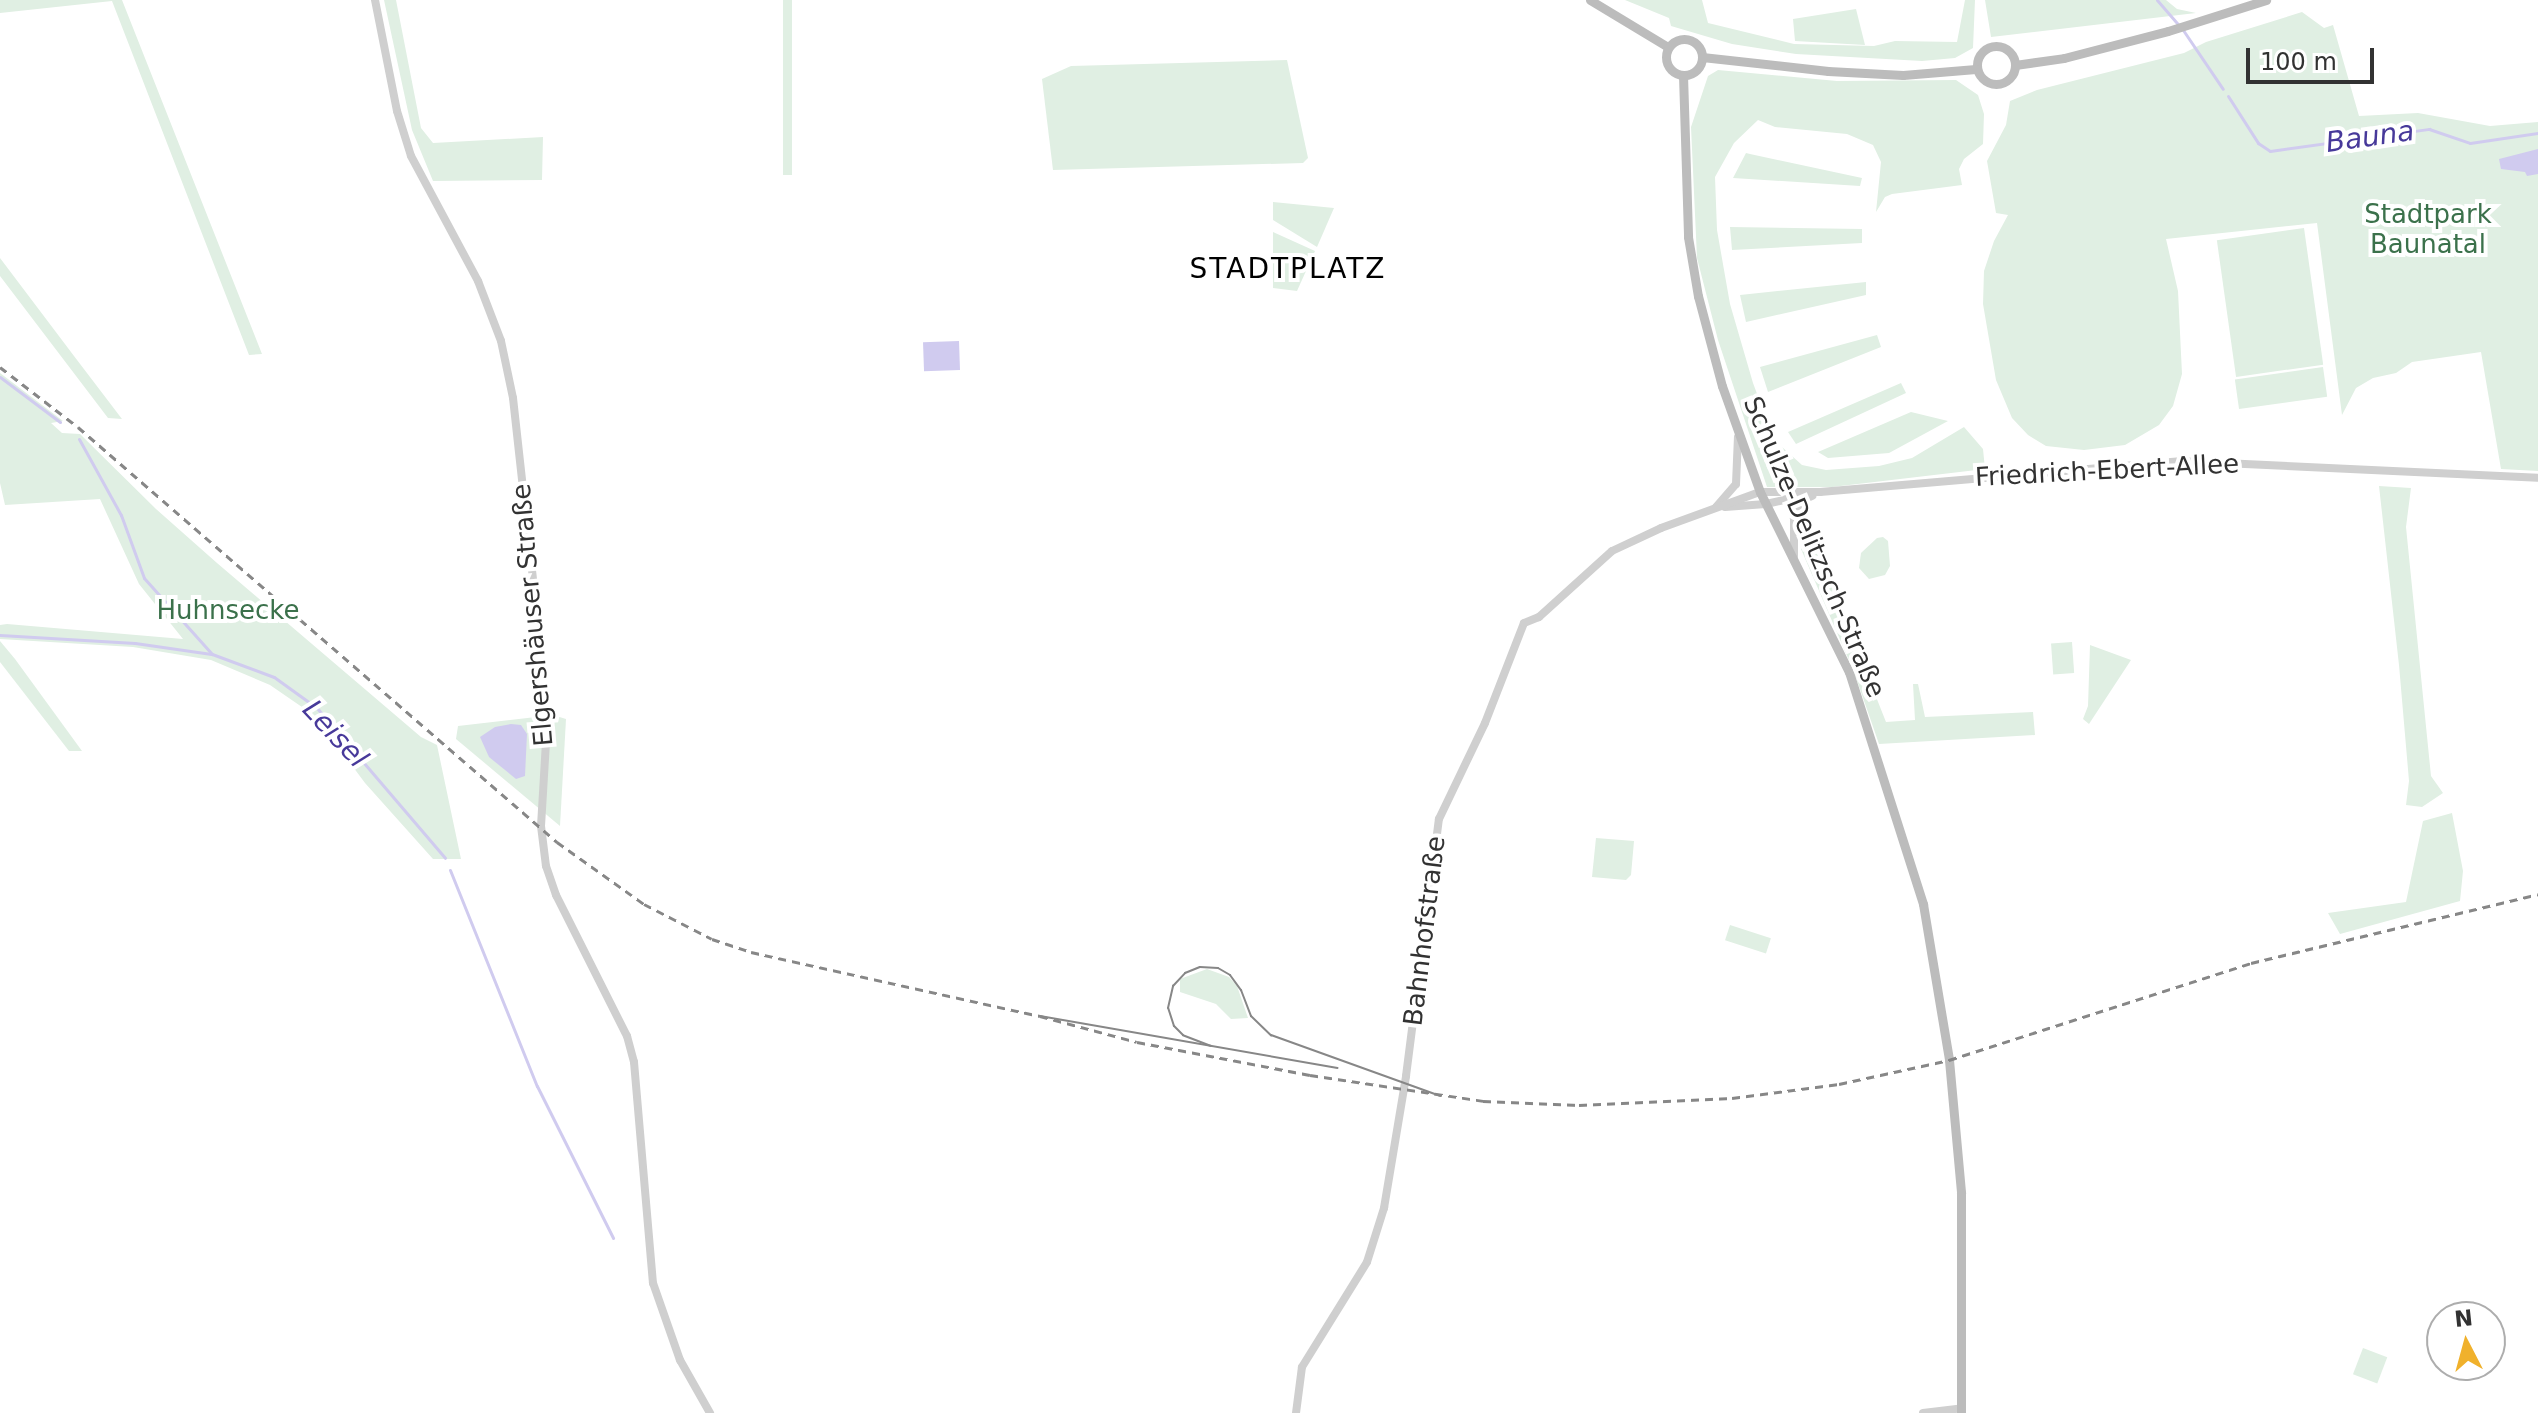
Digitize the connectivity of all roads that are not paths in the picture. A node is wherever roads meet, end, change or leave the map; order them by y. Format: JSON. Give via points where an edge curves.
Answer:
{"nodes":[{"id":1,"x":375,"y":0,"type":"edge"},
{"id":2,"x":1590,"y":0,"type":"edge"},
{"id":3,"x":2266,"y":0,"type":"edge"},
{"id":4,"x":1668,"y":47,"type":"junction"},
{"id":5,"x":1702,"y":57,"type":"junction"},
{"id":6,"x":2015,"y":65,"type":"junction"},
{"id":7,"x":1976,"y":69,"type":"junction"},
{"id":8,"x":1683,"y":75,"type":"junction"},
{"id":9,"x":1738,"y":437,"type":"junction"},
{"id":10,"x":2538,"y":478,"type":"edge"},
{"id":11,"x":1760,"y":492,"type":"junction"},
{"id":12,"x":1820,"y":492,"type":"junction"},
{"id":13,"x":1766,"y":504,"type":"junction"},
{"id":14,"x":1716,"y":508,"type":"junction"},
{"id":15,"x":1794,"y":556,"type":"junction"},
{"id":16,"x":1961,"y":1410,"type":"edge"},
{"id":17,"x":710,"y":1413,"type":"edge"},
{"id":18,"x":1296,"y":1413,"type":"edge"},
{"id":19,"x":1923,"y":1413,"type":"edge"}],
"edges":[{"from":1,"to":17,"type":"street","name":"Elgershäuser Straße","via":[[411,156],[478,281],[501,341],[513,398],[542,661],[546,742],[541,826],[546,866],[627,1036],[634,1062],[653,1283],[680,1360]]},
{"from":2,"to":4,"type":"main road"},
{"from":3,"to":6,"type":"main road","via":[[2064,58]]},
{"from":4,"to":5,"type":"main road","via":[[1689,39]]},
{"from":4,"to":8,"type":"main road","via":[[1667,65]]},
{"from":5,"to":7,"type":"main road","via":[[1873,73]]},
{"from":5,"to":8,"type":"main road","via":[[1694,72]]},
{"from":6,"to":7,"type":"main road","via":[[2008,79],[1999,83],[1981,78]]},
{"from":6,"to":7,"type":"main road","via":[[2008,51],[1993,46],[1983,51]]},
{"from":8,"to":9,"type":"main road","name":"Schulze-Delitzsch-Straße","via":[[1691,260]]},
{"from":9,"to":11,"type":"main road","name":"Schulze-Delitzsch-Straße"},
{"from":9,"to":14,"type":"street","via":[[1736,484]]},
{"from":10,"to":12,"type":"street","name":"Friedrich-Ebert-Allee","via":[[2180,461]]},
{"from":11,"to":12,"type":"street","name":"Bahnhofstraße"},
{"from":11,"to":13,"type":"main road","name":"Schulze-Delitzsch-Straße"},
{"from":11,"to":14,"type":"street","name":"Bahnhofstraße"},
{"from":12,"to":13,"type":"street"},
{"from":12,"to":15,"type":"street","via":[[1798,509],[1792,529]]},
{"from":13,"to":14,"type":"street"},
{"from":13,"to":15,"type":"main road","name":"Schulze-Delitzsch-Straße"},
{"from":14,"to":18,"type":"street","name":"Bahnhofstraße","via":[[1612,551],[1539,617],[1524,623],[1439,819],[1406,1076],[1373,1250],[1302,1367]]},
{"from":15,"to":16,"type":"main road","name":"Schulze-Delitzsch-Straße","via":[[1849,672],[1923,904],[1949,1060],[1961,1193]]},
{"from":16,"to":19,"type":"street"}]}
